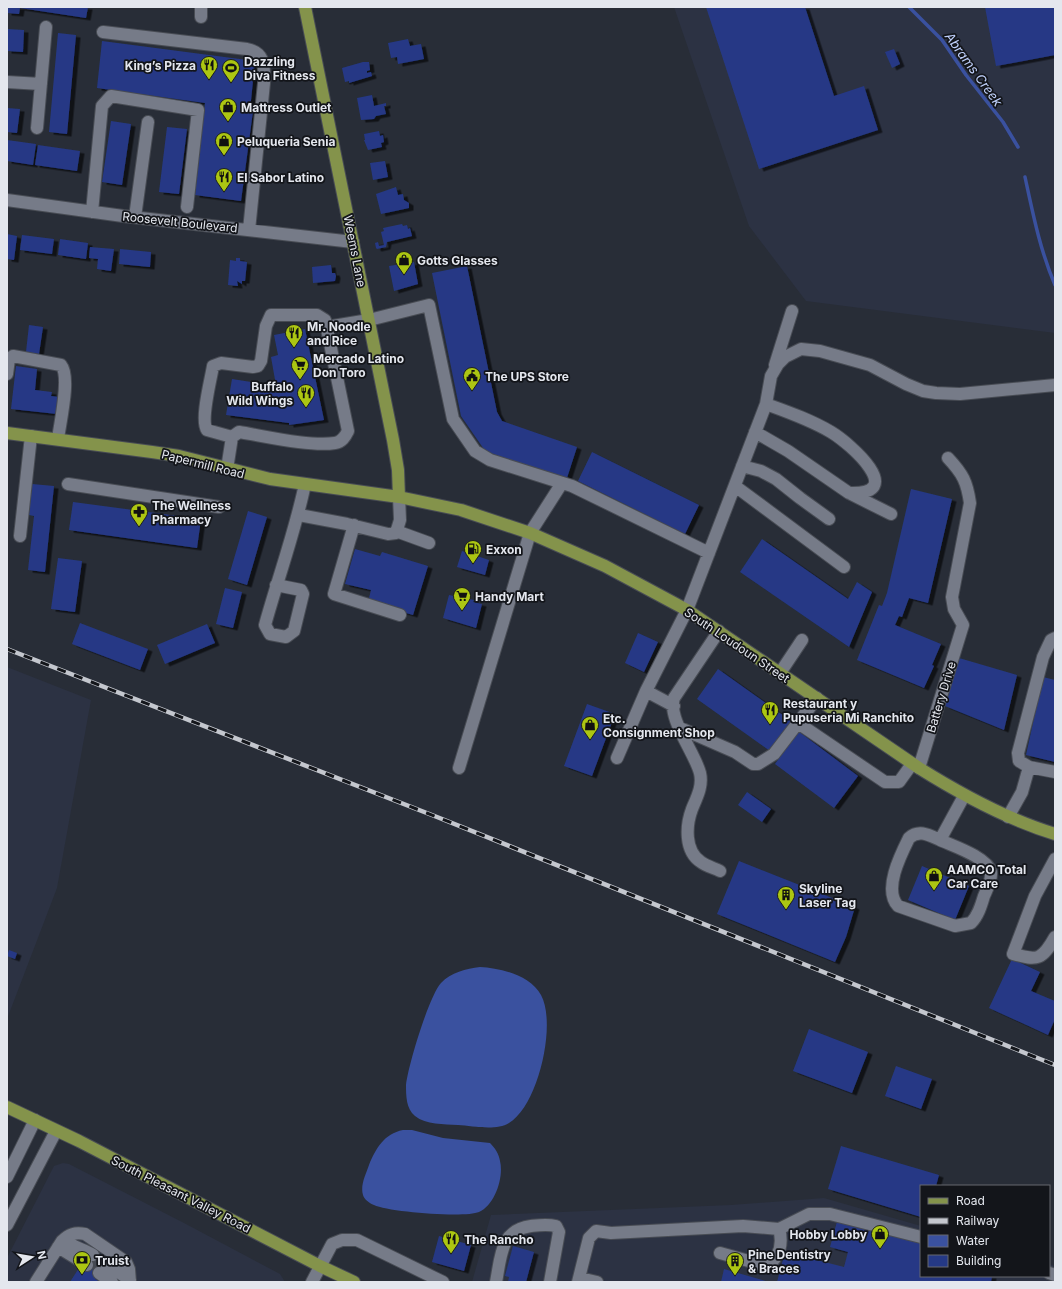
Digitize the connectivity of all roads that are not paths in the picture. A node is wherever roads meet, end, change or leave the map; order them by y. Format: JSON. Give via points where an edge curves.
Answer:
{"nodes":[{"id":1,"x":305,"y":7,"type":"edge"},
{"id":2,"x":46,"y":27,"type":"dead end"},
{"id":3,"x":103,"y":32,"type":"dead end"},
{"id":4,"x":7,"y":82,"type":"edge"},
{"id":5,"x":41,"y":84,"type":"junction"},
{"id":6,"x":148,"y":122,"type":"dead end"},
{"id":7,"x":37,"y":128,"type":"dead end"},
{"id":8,"x":7,"y":200,"type":"edge"},
{"id":9,"x":188,"y":207,"type":"dead end"},
{"id":10,"x":92,"y":212,"type":"junction"},
{"id":11,"x":135,"y":217,"type":"junction"},
{"id":12,"x":249,"y":230,"type":"junction"},
{"id":13,"x":353,"y":242,"type":"junction"},
{"id":14,"x":792,"y":311,"type":"dead end"},
{"id":15,"x":369,"y":320,"type":"junction"},
{"id":16,"x":327,"y":327,"type":"junction"},
{"id":17,"x":7,"y":374,"type":"edge"},
{"id":18,"x":771,"y":376,"type":"junction"},
{"id":19,"x":1055,"y":385,"type":"edge"},
{"id":20,"x":766,"y":404,"type":"junction"},
{"id":21,"x":755,"y":432,"type":"junction"},
{"id":22,"x":7,"y":433,"type":"edge"},
{"id":23,"x":31,"y":436,"type":"junction"},
{"id":24,"x":232,"y":437,"type":"junction"},
{"id":25,"x":58,"y":439,"type":"junction"},
{"id":26,"x":948,"y":458,"type":"dead end"},
{"id":27,"x":742,"y":466,"type":"junction"},
{"id":28,"x":227,"y":470,"type":"junction"},
{"id":29,"x":562,"y":483,"type":"junction"},
{"id":30,"x":68,"y":484,"type":"dead end"},
{"id":31,"x":305,"y":484,"type":"junction"},
{"id":32,"x":735,"y":486,"type":"junction"},
{"id":33,"x":849,"y":493,"type":"junction"},
{"id":34,"x":399,"y":496,"type":"junction"},
{"id":35,"x":219,"y":507,"type":"dead end"},
{"id":36,"x":891,"y":514,"type":"dead end"},
{"id":37,"x":299,"y":515,"type":"junction"},
{"id":38,"x":829,"y":519,"type":"dead end"},
{"id":39,"x":354,"y":525,"type":"junction"},
{"id":40,"x":396,"y":531,"type":"junction"},
{"id":41,"x":530,"y":532,"type":"junction"},
{"id":42,"x":20,"y":536,"type":"dead end"},
{"id":43,"x":429,"y":543,"type":"dead end"},
{"id":44,"x":709,"y":553,"type":"junction"},
{"id":45,"x":844,"y":567,"type":"dead end"},
{"id":46,"x":276,"y":585,"type":"junction"},
{"id":47,"x":687,"y":610,"type":"junction"},
{"id":48,"x":400,"y":615,"type":"dead end"},
{"id":49,"x":719,"y":631,"type":"junction"},
{"id":50,"x":1055,"y":638,"type":"edge"},
{"id":51,"x":802,"y":640,"type":"dead end"},
{"id":52,"x":780,"y":673,"type":"junction"},
{"id":53,"x":646,"y":691,"type":"junction"},
{"id":54,"x":817,"y":698,"type":"junction"},
{"id":55,"x":674,"y":706,"type":"junction"},
{"id":56,"x":798,"y":723,"type":"junction"},
{"id":57,"x":680,"y":728,"type":"junction"},
{"id":58,"x":617,"y":758,"type":"dead end"},
{"id":59,"x":916,"y":766,"type":"junction"},
{"id":60,"x":1029,"y":767,"type":"junction"},
{"id":61,"x":459,"y":768,"type":"dead end"},
{"id":62,"x":1055,"y":772,"type":"edge"},
{"id":63,"x":964,"y":796,"type":"junction"},
{"id":64,"x":1008,"y":817,"type":"junction"},
{"id":65,"x":1055,"y":834,"type":"edge"},
{"id":66,"x":940,"y":840,"type":"junction"},
{"id":67,"x":1055,"y":859,"type":"edge"},
{"id":68,"x":720,"y":871,"type":"dead end"},
{"id":69,"x":1055,"y":937,"type":"edge"},
{"id":70,"x":7,"y":1107,"type":"edge"},
{"id":71,"x":35,"y":1120,"type":"junction"},
{"id":72,"x":56,"y":1131,"type":"junction"},
{"id":73,"x":7,"y":1177,"type":"edge"},
{"id":74,"x":7,"y":1225,"type":"edge"},
{"id":75,"x":779,"y":1229,"type":"junction"},
{"id":76,"x":920,"y":1237,"type":"edge"},
{"id":77,"x":61,"y":1243,"type":"junction"},
{"id":78,"x":720,"y":1253,"type":"dead end"},
{"id":79,"x":90,"y":1260,"type":"tunnel mouth"},
{"id":80,"x":320,"y":1266,"type":"junction"},
{"id":81,"x":579,"y":1280,"type":"edge"},
{"id":82,"x":127,"y":1281,"type":"edge"},
{"id":83,"x":36,"y":1282,"type":"edge"},
{"id":84,"x":112,"y":1282,"type":"edge"},
{"id":85,"x":312,"y":1282,"type":"edge"},
{"id":86,"x":354,"y":1282,"type":"edge"},
{"id":87,"x":442,"y":1282,"type":"edge"},
{"id":88,"x":496,"y":1282,"type":"edge"},
{"id":89,"x":550,"y":1282,"type":"edge"},
{"id":90,"x":597,"y":1282,"type":"edge"}],
"edges":[{"from":1,"to":13,"type":"main road","name":"Weems Lane"},
{"from":2,"to":5,"type":"street"},
{"from":3,"to":12,"type":"street","via":[[247,49],[256,51],[262,57],[264,82]]},
{"from":4,"to":5,"type":"street"},
{"from":5,"to":7,"type":"street"},
{"from":6,"to":11,"type":"street"},
{"from":8,"to":10,"type":"street","name":"Roosevelt Boulevard"},
{"from":9,"to":10,"type":"street","via":[[198,110],[111,96],[102,106]]},
{"from":10,"to":11,"type":"street","name":"Roosevelt Boulevard"},
{"from":11,"to":12,"type":"street","name":"Roosevelt Boulevard"},
{"from":12,"to":13,"type":"street","name":"Roosevelt Boulevard"},
{"from":13,"to":15,"type":"main road","name":"Weems Lane"},
{"from":14,"to":18,"type":"street"},
{"from":15,"to":16,"type":"street"},
{"from":15,"to":29,"type":"street","via":[[429,305],[453,419],[475,451],[490,460]]},
{"from":15,"to":34,"type":"main road","name":"Weems Lane","via":[[393,440]]},
{"from":16,"to":24,"type":"street","via":[[348,431],[342,440],[336,443],[316,444],[239,432]]},
{"from":16,"to":24,"type":"street","via":[[325,320],[317,315],[271,315],[267,322],[258,366],[221,363],[213,366],[204,419],[205,428]]},
{"from":17,"to":25,"type":"street","via":[[9,359],[13,356],[61,365],[65,369],[66,382]]},
{"from":18,"to":19,"type":"street","via":[[785,357],[801,349],[811,349],[870,365],[906,384],[936,393],[960,394]]},
{"from":18,"to":20,"type":"street"},
{"from":20,"to":21,"type":"street"},
{"from":20,"to":33,"type":"street","via":[[829,431],[860,457],[872,473],[875,485],[866,492]]},
{"from":21,"to":27,"type":"street"},
{"from":21,"to":33,"type":"street","via":[[788,451]]},
{"from":22,"to":23,"type":"main road","name":"Papermill Road"},
{"from":23,"to":25,"type":"main road","name":"Papermill Road"},
{"from":23,"to":42,"type":"street"},
{"from":24,"to":28,"type":"street"},
{"from":25,"to":28,"type":"main road","name":"Papermill Road","via":[[180,456]]},
{"from":26,"to":59,"type":"street","name":"Battery Drive","via":[[962,473],[970,503],[952,597],[954,609],[963,625]]},
{"from":27,"to":32,"type":"street"},
{"from":27,"to":38,"type":"street","via":[[761,470],[776,479]]},
{"from":28,"to":31,"type":"main road","name":"Papermill Road"},
{"from":29,"to":41,"type":"street"},
{"from":29,"to":44,"type":"street"},
{"from":30,"to":35,"type":"street"},
{"from":31,"to":34,"type":"main road","name":"Papermill Road"},
{"from":31,"to":37,"type":"street"},
{"from":32,"to":44,"type":"street"},
{"from":32,"to":45,"type":"street"},
{"from":33,"to":36,"type":"street"},
{"from":34,"to":40,"type":"street","via":[[400,520]]},
{"from":34,"to":41,"type":"main road","name":"South Loudoun Street","via":[[461,510]]},
{"from":37,"to":39,"type":"street"},
{"from":37,"to":46,"type":"street"},
{"from":39,"to":40,"type":"street","via":[[388,534]]},
{"from":39,"to":48,"type":"street","via":[[334,594]]},
{"from":40,"to":43,"type":"street"},
{"from":41,"to":47,"type":"main road","name":"South Loudoun Street","via":[[605,566]]},
{"from":41,"to":61,"type":"street"},
{"from":44,"to":47,"type":"street"},
{"from":46,"to":46,"type":"street","via":[[265,625],[270,634],[286,638],[294,631],[303,594],[301,590]]},
{"from":47,"to":49,"type":"main road","name":"South Loudoun Street"},
{"from":47,"to":53,"type":"street"},
{"from":49,"to":52,"type":"main road","name":"South Loudoun Street"},
{"from":49,"to":55,"type":"street","via":[[674,698]]},
{"from":50,"to":60,"type":"street","via":[[1051,640],[1043,657],[1018,753],[1020,761]]},
{"from":51,"to":52,"type":"street"},
{"from":52,"to":54,"type":"main road","name":"South Loudoun Street"},
{"from":53,"to":55,"type":"street"},
{"from":53,"to":58,"type":"street"},
{"from":54,"to":56,"type":"street"},
{"from":54,"to":59,"type":"main road","name":"South Loudoun Street"},
{"from":55,"to":57,"type":"street"},
{"from":56,"to":57,"type":"street","via":[[774,754],[756,765],[736,752]]},
{"from":56,"to":59,"type":"street","name":"Battery Drive","via":[[885,782],[899,782]]},
{"from":57,"to":68,"type":"street","via":[[698,765],[701,779],[700,790],[690,817],[689,847],[699,862]]},
{"from":59,"to":63,"type":"main road","name":"South Loudoun Street"},
{"from":60,"to":62,"type":"street"},
{"from":60,"to":64,"type":"street","via":[[1022,792]]},
{"from":63,"to":64,"type":"main road","name":"South Loudoun Street"},
{"from":63,"to":66,"type":"street"},
{"from":64,"to":65,"type":"main road","name":"South Loudoun Street"},
{"from":66,"to":66,"type":"street","via":[[921,833],[909,838],[891,885],[894,901],[905,909],[955,926],[971,923],[978,912],[991,872],[987,864],[980,859]]},
{"from":67,"to":69,"type":"street","via":[[1035,896],[1013,954],[1030,959],[1040,958]]},
{"from":70,"to":71,"type":"main road","name":"South Pleasant Valley Road"},
{"from":71,"to":72,"type":"main road","name":"South Pleasant Valley Road"},
{"from":71,"to":73,"type":"street"},
{"from":72,"to":74,"type":"street"},
{"from":72,"to":80,"type":"main road","name":"South Pleasant Valley Road"},
{"from":75,"to":76,"type":"street","via":[[809,1214],[830,1214]]},
{"from":75,"to":78,"type":"street","via":[[779,1252],[767,1266]]},
{"from":75,"to":81,"type":"street","via":[[743,1226],[611,1233],[596,1230],[589,1238]]},
{"from":77,"to":79,"type":"street","via":[[81,1248]]},
{"from":77,"to":82,"type":"street","via":[[75,1233],[85,1234],[126,1262],[129,1269]]},
{"from":77,"to":83,"type":"street"},
{"from":80,"to":85,"type":"street"},
{"from":80,"to":86,"type":"main road","name":"South Pleasant Valley Road"},
{"from":80,"to":87,"type":"street","via":[[332,1244],[342,1240],[357,1240]]},
{"from":81,"to":90,"type":"street"},
{"from":82,"to":84,"type":"street","via":[[102,1268]]},
{"from":88,"to":89,"type":"street","via":[[505,1242],[512,1232],[519,1228],[547,1224],[556,1226],[560,1232]]}]}
